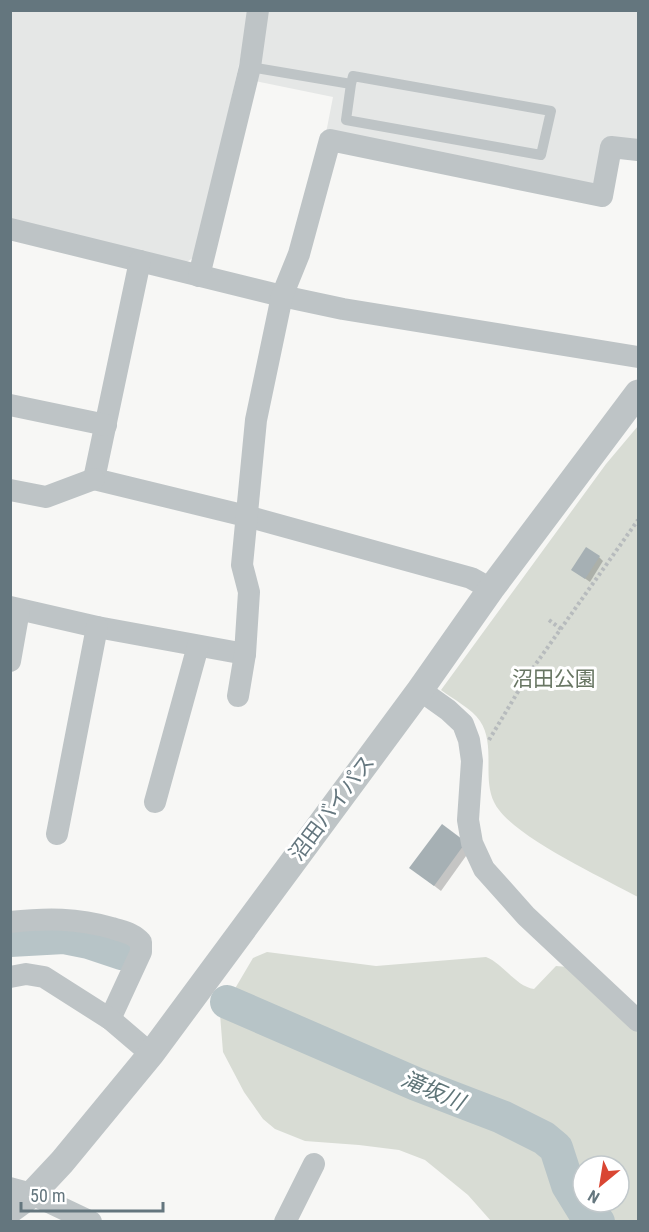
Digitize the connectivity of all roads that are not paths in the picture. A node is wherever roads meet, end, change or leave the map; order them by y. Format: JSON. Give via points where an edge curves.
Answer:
{"nodes":[{"id":1,"x":258,"y":10,"type":"edge"},
{"id":2,"x":250,"y":67,"type":"junction"},
{"id":3,"x":351,"y":84,"type":"junction"},
{"id":4,"x":639,"y":150,"type":"edge"},
{"id":5,"x":10,"y":229,"type":"edge"},
{"id":6,"x":140,"y":261,"type":"junction"},
{"id":7,"x":199,"y":276,"type":"junction"},
{"id":8,"x":282,"y":296,"type":"junction"},
{"id":9,"x":639,"y":357,"type":"edge"},
{"id":10,"x":639,"y":393,"type":"edge"},
{"id":11,"x":10,"y":405,"type":"edge"},
{"id":12,"x":106,"y":424,"type":"junction"},
{"id":13,"x":94,"y":479,"type":"junction"},
{"id":14,"x":10,"y":490,"type":"edge"},
{"id":15,"x":246,"y":516,"type":"junction"},
{"id":16,"x":491,"y":589,"type":"junction"},
{"id":17,"x":15,"y":609,"type":"edge"},
{"id":18,"x":97,"y":627,"type":"junction"},
{"id":19,"x":198,"y":646,"type":"junction"},
{"id":20,"x":245,"y":654,"type":"junction"},
{"id":21,"x":10,"y":661,"type":"edge"},
{"id":22,"x":420,"y":690,"type":"junction"},
{"id":23,"x":238,"y":696,"type":"dead end"},
{"id":24,"x":155,"y":802,"type":"dead end"},
{"id":25,"x":57,"y":834,"type":"dead end"},
{"id":26,"x":10,"y":922,"type":"edge"},
{"id":27,"x":10,"y":977,"type":"edge"},
{"id":28,"x":110,"y":1019,"type":"junction"},
{"id":29,"x":639,"y":1021,"type":"edge"},
{"id":30,"x":151,"y":1054,"type":"junction"},
{"id":31,"x":314,"y":1164,"type":"dead end"},
{"id":32,"x":21,"y":1191,"type":"edge"},
{"id":33,"x":10,"y":1210,"type":"edge"},
{"id":34,"x":91,"y":1221,"type":"edge"},
{"id":35,"x":285,"y":1221,"type":"edge"}],
"edges":[{"from":1,"to":2,"type":"street"},
{"from":2,"to":3,"type":"lane"},
{"from":2,"to":7,"type":"street"},
{"from":3,"to":3,"type":"lane","via":[[353,76],[551,111],[541,155],[346,120]]},
{"from":4,"to":8,"type":"street","via":[[611,147],[602,196],[330,140],[299,254]]},
{"from":5,"to":6,"type":"street"},
{"from":6,"to":7,"type":"street"},
{"from":6,"to":12,"type":"street"},
{"from":7,"to":8,"type":"street"},
{"from":8,"to":9,"type":"street"},
{"from":8,"to":15,"type":"street","via":[[256,420]]},
{"from":10,"to":16,"type":"street","name":"沼田バイパス"},
{"from":11,"to":12,"type":"street"},
{"from":12,"to":13,"type":"street"},
{"from":13,"to":14,"type":"street","via":[[46,497]]},
{"from":13,"to":15,"type":"street"},
{"from":15,"to":16,"type":"street","via":[[471,578]]},
{"from":15,"to":20,"type":"street","via":[[242,565],[249,592]]},
{"from":16,"to":22,"type":"street","name":"沼田バイパス"},
{"from":17,"to":18,"type":"street"},
{"from":17,"to":21,"type":"street"},
{"from":18,"to":19,"type":"street"},
{"from":18,"to":25,"type":"street"},
{"from":19,"to":20,"type":"street"},
{"from":19,"to":24,"type":"street"},
{"from":20,"to":23,"type":"street"},
{"from":22,"to":29,"type":"street","via":[[456,717],[466,732],[472,761],[468,820],[472,843],[484,869],[526,916]]},
{"from":22,"to":30,"type":"street","name":"沼田バイパス"},
{"from":26,"to":28,"type":"street","via":[[64,919],[92,922],[135,935],[141,942],[141,952]]},
{"from":27,"to":28,"type":"street","via":[[44,977]]},
{"from":28,"to":30,"type":"street"},
{"from":30,"to":32,"type":"street","name":"沼田バイパス","via":[[84,1137]]},
{"from":31,"to":35,"type":"street"},
{"from":32,"to":33,"type":"street","name":"沼田バイパス"},
{"from":32,"to":34,"type":"street"}]}
